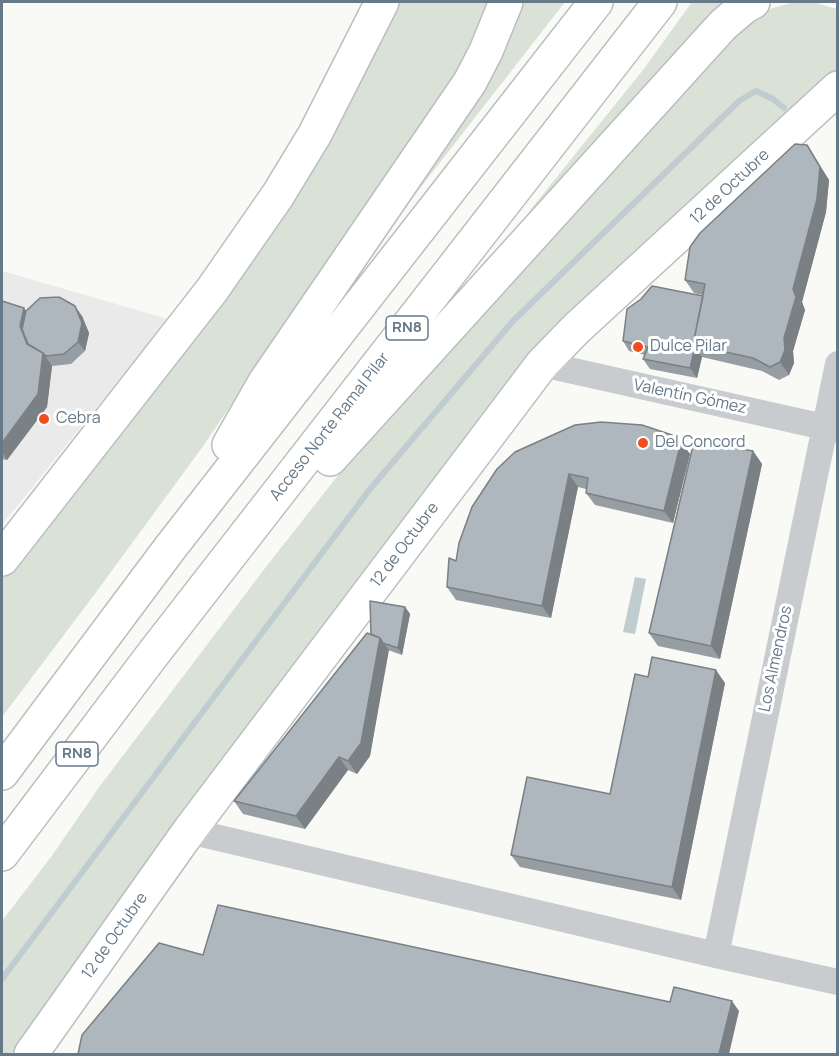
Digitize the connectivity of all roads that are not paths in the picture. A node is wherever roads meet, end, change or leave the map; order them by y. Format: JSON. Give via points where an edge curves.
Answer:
{"nodes":[{"id":1,"x":382,"y":2,"type":"edge"},
{"id":2,"x":506,"y":2,"type":"edge"},
{"id":3,"x":596,"y":2,"type":"edge"},
{"id":4,"x":660,"y":2,"type":"edge"},
{"id":5,"x":753,"y":2,"type":"edge"},
{"id":6,"x":837,"y":88,"type":"edge"},
{"id":7,"x":542,"y":364,"type":"junction"},
{"id":8,"x":837,"y":364,"type":"edge"},
{"id":9,"x":830,"y":428,"type":"edge"},
{"id":10,"x":170,"y":548,"type":"junction"},
{"id":11,"x":2,"y":559,"type":"edge"},
{"id":12,"x":153,"y":654,"type":"junction"},
{"id":13,"x":2,"y":773,"type":"edge"},
{"id":14,"x":189,"y":831,"type":"junction"},
{"id":15,"x":2,"y":854,"type":"edge"},
{"id":16,"x":716,"y":955,"type":"junction"},
{"id":17,"x":837,"y":982,"type":"edge"},
{"id":18,"x":31,"y":1054,"type":"edge"}],
"edges":[{"from":1,"to":11,"type":"main road","via":[[315,134],[246,243]]},
{"from":2,"to":10,"type":"main road","via":[[470,82],[265,382]]},
{"from":3,"to":10,"type":"main road"},
{"from":4,"to":12,"type":"main road","name":"Acceso Norte Ramal Pilar","number":"RN8"},
{"from":5,"to":12,"type":"main road","via":[[723,25]]},
{"from":6,"to":7,"type":"main road","name":"12 de Octubre"},
{"from":7,"to":9,"type":"street","name":"Valentín Gómez"},
{"from":7,"to":14,"type":"main road","name":"12 de Octubre"},
{"from":8,"to":9,"type":"street","name":"Los Almendros"},
{"from":9,"to":16,"type":"street","name":"Los Almendros"},
{"from":10,"to":13,"type":"main road"},
{"from":12,"to":15,"type":"main road","name":"Acceso Norte Ramal Pilar","number":"RN8"},
{"from":14,"to":16,"type":"street"},
{"from":14,"to":18,"type":"main road","name":"12 de Octubre"},
{"from":16,"to":17,"type":"street"}]}
